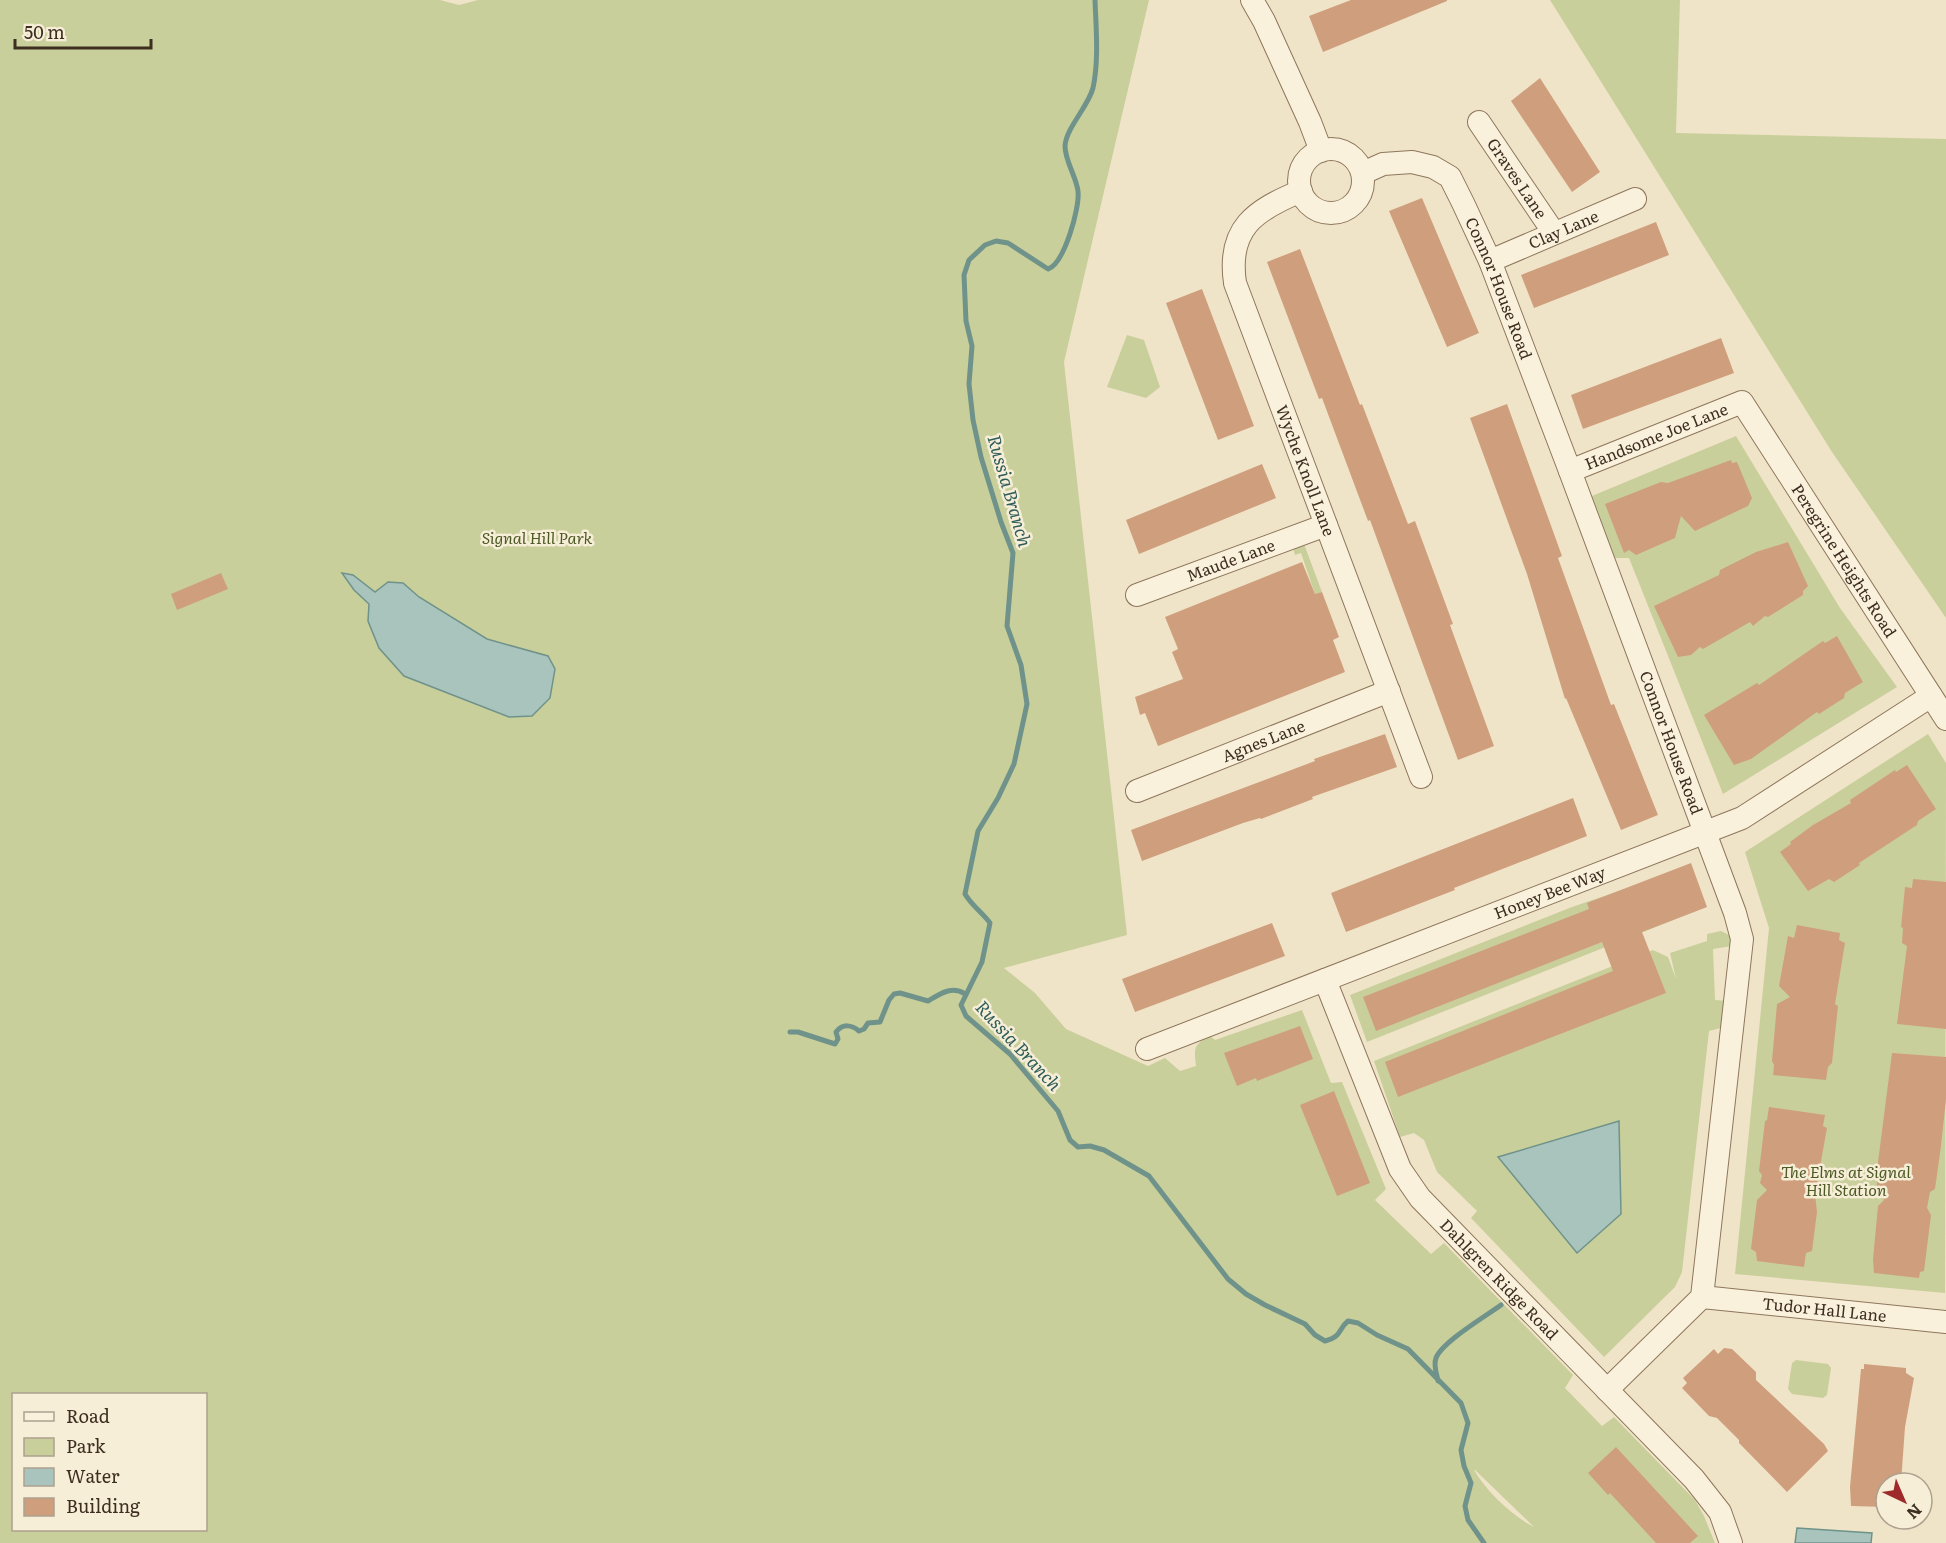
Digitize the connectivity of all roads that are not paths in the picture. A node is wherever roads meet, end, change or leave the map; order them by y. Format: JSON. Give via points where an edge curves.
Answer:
{"nodes":[{"id":1,"x":1255,"y":1,"type":"edge"},
{"id":2,"x":1479,"y":122,"type":"dead end"},
{"id":3,"x":1321,"y":151,"type":"junction"},
{"id":4,"x":1363,"y":173,"type":"junction"},
{"id":5,"x":1301,"y":191,"type":"junction"},
{"id":6,"x":1635,"y":199,"type":"dead end"},
{"id":7,"x":1554,"y":233,"type":"junction"},
{"id":8,"x":1490,"y":261,"type":"junction"},
{"id":9,"x":1742,"y":402,"type":"joint"},
{"id":10,"x":1570,"y":471,"type":"junction"},
{"id":11,"x":1326,"y":525,"type":"junction"},
{"id":12,"x":1137,"y":595,"type":"dead end"},
{"id":13,"x":1389,"y":691,"type":"junction"},
{"id":14,"x":1931,"y":696,"type":"junction"},
{"id":15,"x":1946,"y":719,"type":"edge"},
{"id":16,"x":1421,"y":777,"type":"dead end"},
{"id":17,"x":1137,"y":791,"type":"dead end"},
{"id":18,"x":1705,"y":832,"type":"junction"},
{"id":19,"x":1325,"y":980,"type":"junction"},
{"id":20,"x":1147,"y":1050,"type":"dead end"},
{"id":21,"x":1702,"y":1297,"type":"junction"},
{"id":22,"x":1946,"y":1322,"type":"edge"},
{"id":23,"x":1607,"y":1390,"type":"junction"},
{"id":24,"x":1731,"y":1543,"type":"edge"}],
"edges":[{"from":1,"to":3,"type":"street"},
{"from":2,"to":7,"type":"street","name":"Graves Lane"},
{"from":3,"to":4,"type":"street","via":[[1341,150],[1351,155]]},
{"from":3,"to":5,"type":"street","via":[[1312,156],[1301,172]]},
{"from":4,"to":5,"type":"street","via":[[1361,194],[1346,210],[1324,213],[1306,201]]},
{"from":4,"to":8,"type":"street","name":"Connor House Road","via":[[1383,164],[1412,162],[1450,177]]},
{"from":5,"to":11,"type":"street","name":"Wyche Knoll Lane","via":[[1263,208],[1250,219],[1236,243],[1232,266]]},
{"from":6,"to":7,"type":"street","name":"Clay Lane"},
{"from":7,"to":8,"type":"street","name":"Clay Lane"},
{"from":8,"to":10,"type":"street","name":"Connor House Road"},
{"from":9,"to":10,"type":"street","name":"Handsome Joe Lane"},
{"from":9,"to":14,"type":"street","name":"Peregrine Heights Road"},
{"from":10,"to":18,"type":"street","name":"Connor House Road"},
{"from":11,"to":12,"type":"street","name":"Maude Lane"},
{"from":11,"to":13,"type":"street","name":"Wyche Knoll Lane"},
{"from":13,"to":16,"type":"street","name":"Wyche Knoll Lane"},
{"from":13,"to":17,"type":"street","name":"Agnes Lane"},
{"from":14,"to":15,"type":"street","name":"Peregrine Heights Road"},
{"from":14,"to":18,"type":"street","name":"Honey Bee Way","via":[[1742,818]]},
{"from":18,"to":19,"type":"street","name":"Honey Bee Way"},
{"from":18,"to":21,"type":"street","name":"Connor House Road","via":[[1742,939]]},
{"from":19,"to":20,"type":"street","name":"Honey Bee Way"},
{"from":19,"to":23,"type":"street","name":"Dahlgren Ridge Road","via":[[1408,1183]]},
{"from":21,"to":22,"type":"street","name":"Tudor Hall Lane"},
{"from":21,"to":23,"type":"street"},
{"from":23,"to":24,"type":"street","name":"Dahlgren Ridge Road","via":[[1711,1499]]}]}
